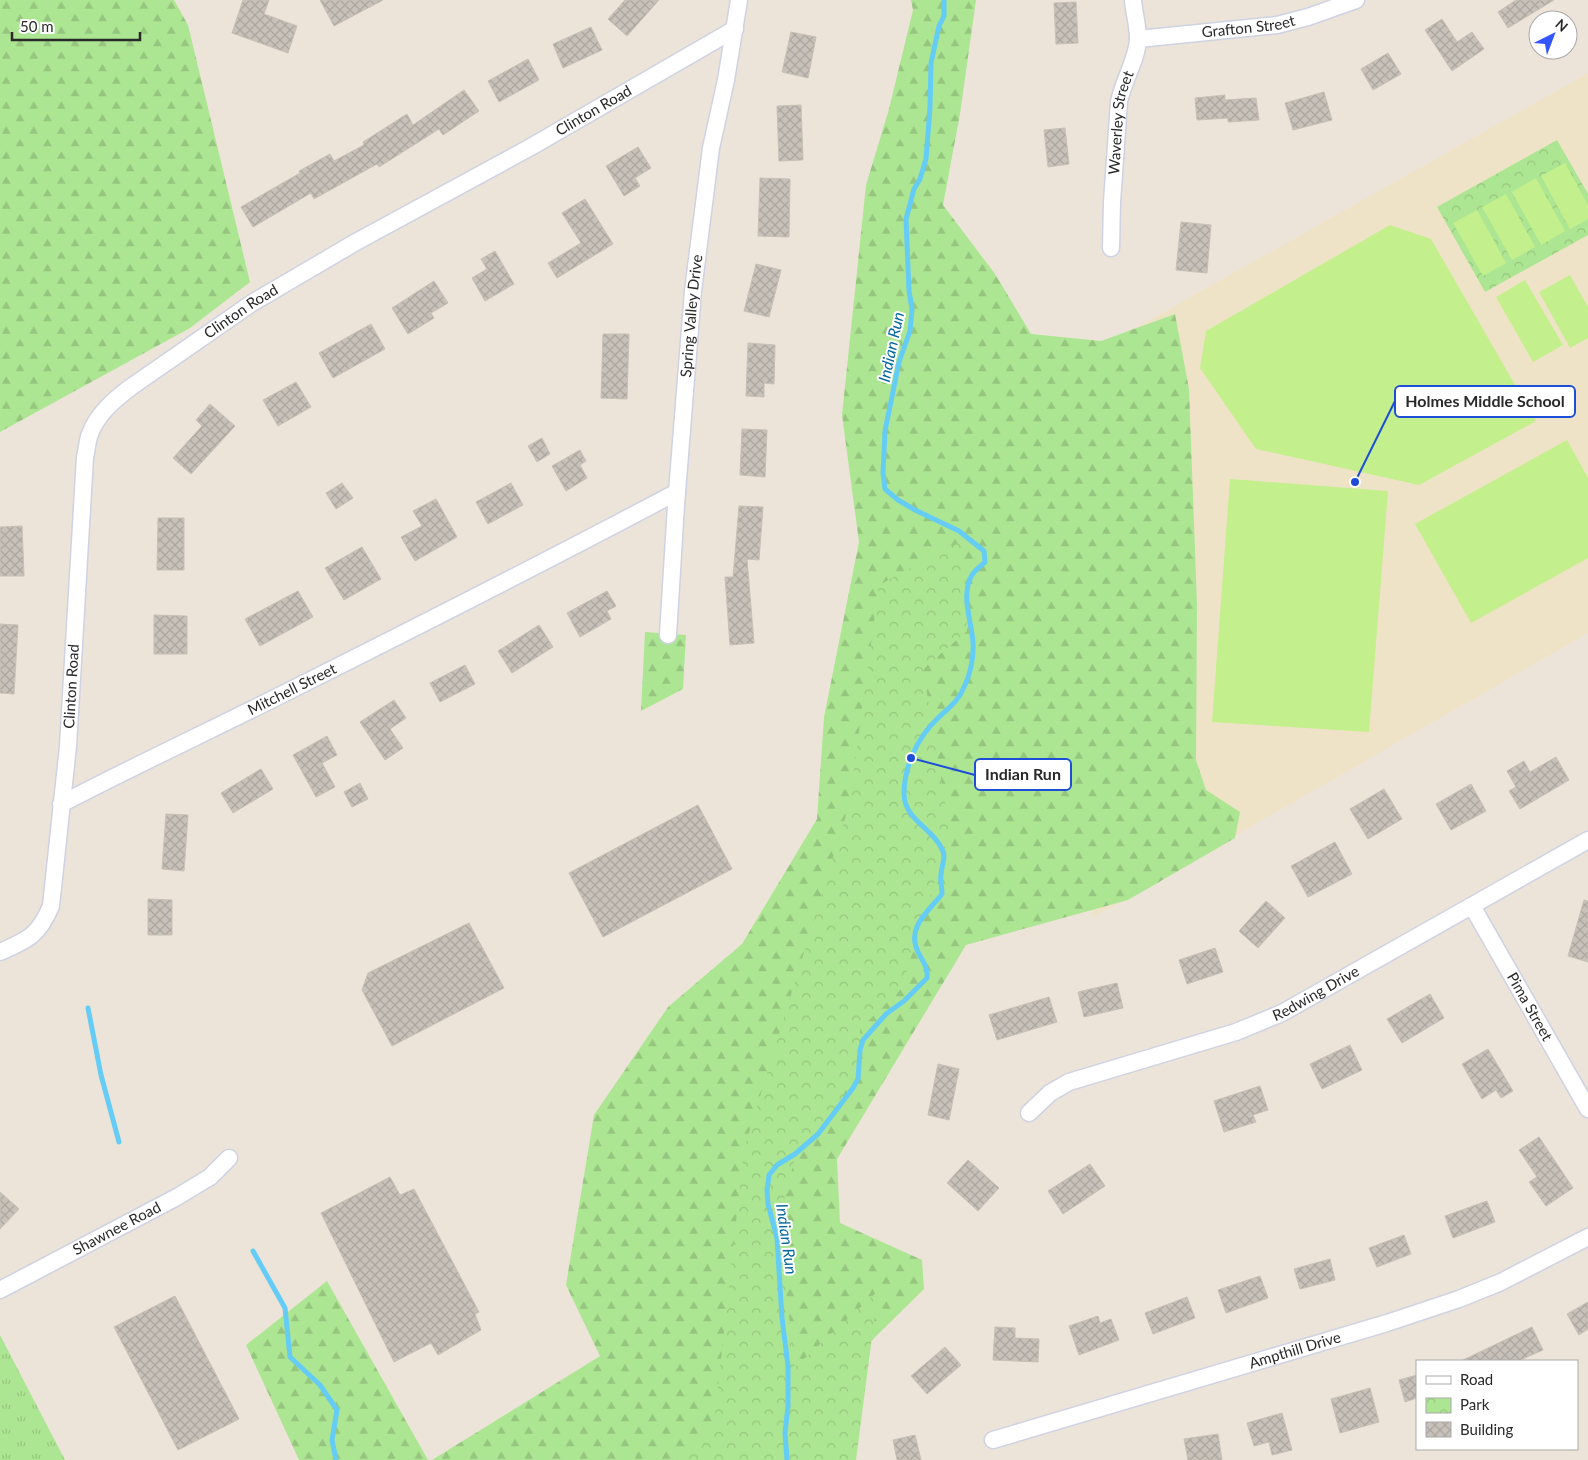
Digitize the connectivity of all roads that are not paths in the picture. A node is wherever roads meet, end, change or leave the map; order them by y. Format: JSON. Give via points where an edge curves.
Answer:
{"nodes":[{"id":1,"x":739,"y":0,"type":"edge"},
{"id":2,"x":1133,"y":0,"type":"edge"},
{"id":3,"x":1356,"y":0,"type":"edge"},
{"id":4,"x":735,"y":29,"type":"junction"},
{"id":5,"x":1138,"y":40,"type":"junction"},
{"id":6,"x":1111,"y":248,"type":"dead end"},
{"id":7,"x":677,"y":492,"type":"junction"},
{"id":8,"x":668,"y":635,"type":"dead end"},
{"id":9,"x":61,"y":804,"type":"junction"},
{"id":10,"x":1588,"y":840,"type":"edge"},
{"id":11,"x":1472,"y":906,"type":"junction"},
{"id":12,"x":0,"y":952,"type":"edge"},
{"id":13,"x":1588,"y":1109,"type":"edge"},
{"id":14,"x":1028,"y":1113,"type":"dead end"},
{"id":15,"x":229,"y":1158,"type":"dead end"},
{"id":16,"x":1588,"y":1237,"type":"edge"},
{"id":17,"x":0,"y":1290,"type":"edge"},
{"id":18,"x":993,"y":1440,"type":"dead end"}],
"edges":[{"from":1,"to":4,"type":"street","name":"Spring Valley Drive"},
{"from":2,"to":5,"type":"street","name":"Waverley Street"},
{"from":3,"to":5,"type":"street","name":"Grafton Street","via":[[1277,25]]},
{"from":4,"to":7,"type":"street","name":"Spring Valley Drive","via":[[702,209],[692,291]]},
{"from":4,"to":9,"type":"street","name":"Clinton Road","via":[[252,303],[113,400],[90,434],[85,458],[68,746]]},
{"from":5,"to":6,"type":"street","name":"Waverley Street","via":[[1119,102]]},
{"from":7,"to":8,"type":"street","name":"Spring Valley Drive"},
{"from":7,"to":9,"type":"street","name":"Mitchell Street","via":[[545,562]]},
{"from":9,"to":12,"type":"street","via":[[51,906],[34,934]]},
{"from":10,"to":11,"type":"street","name":"Redwing Drive"},
{"from":11,"to":13,"type":"street","name":"Pima Street"},
{"from":11,"to":14,"type":"street","name":"Redwing Drive","via":[[1266,1020],[1069,1082],[1050,1093]]},
{"from":15,"to":17,"type":"street","name":"Shawnee Road","via":[[210,1177],[177,1197]]},
{"from":16,"to":18,"type":"street","name":"Ampthill Drive","via":[[1501,1282],[1458,1299]]}]}
